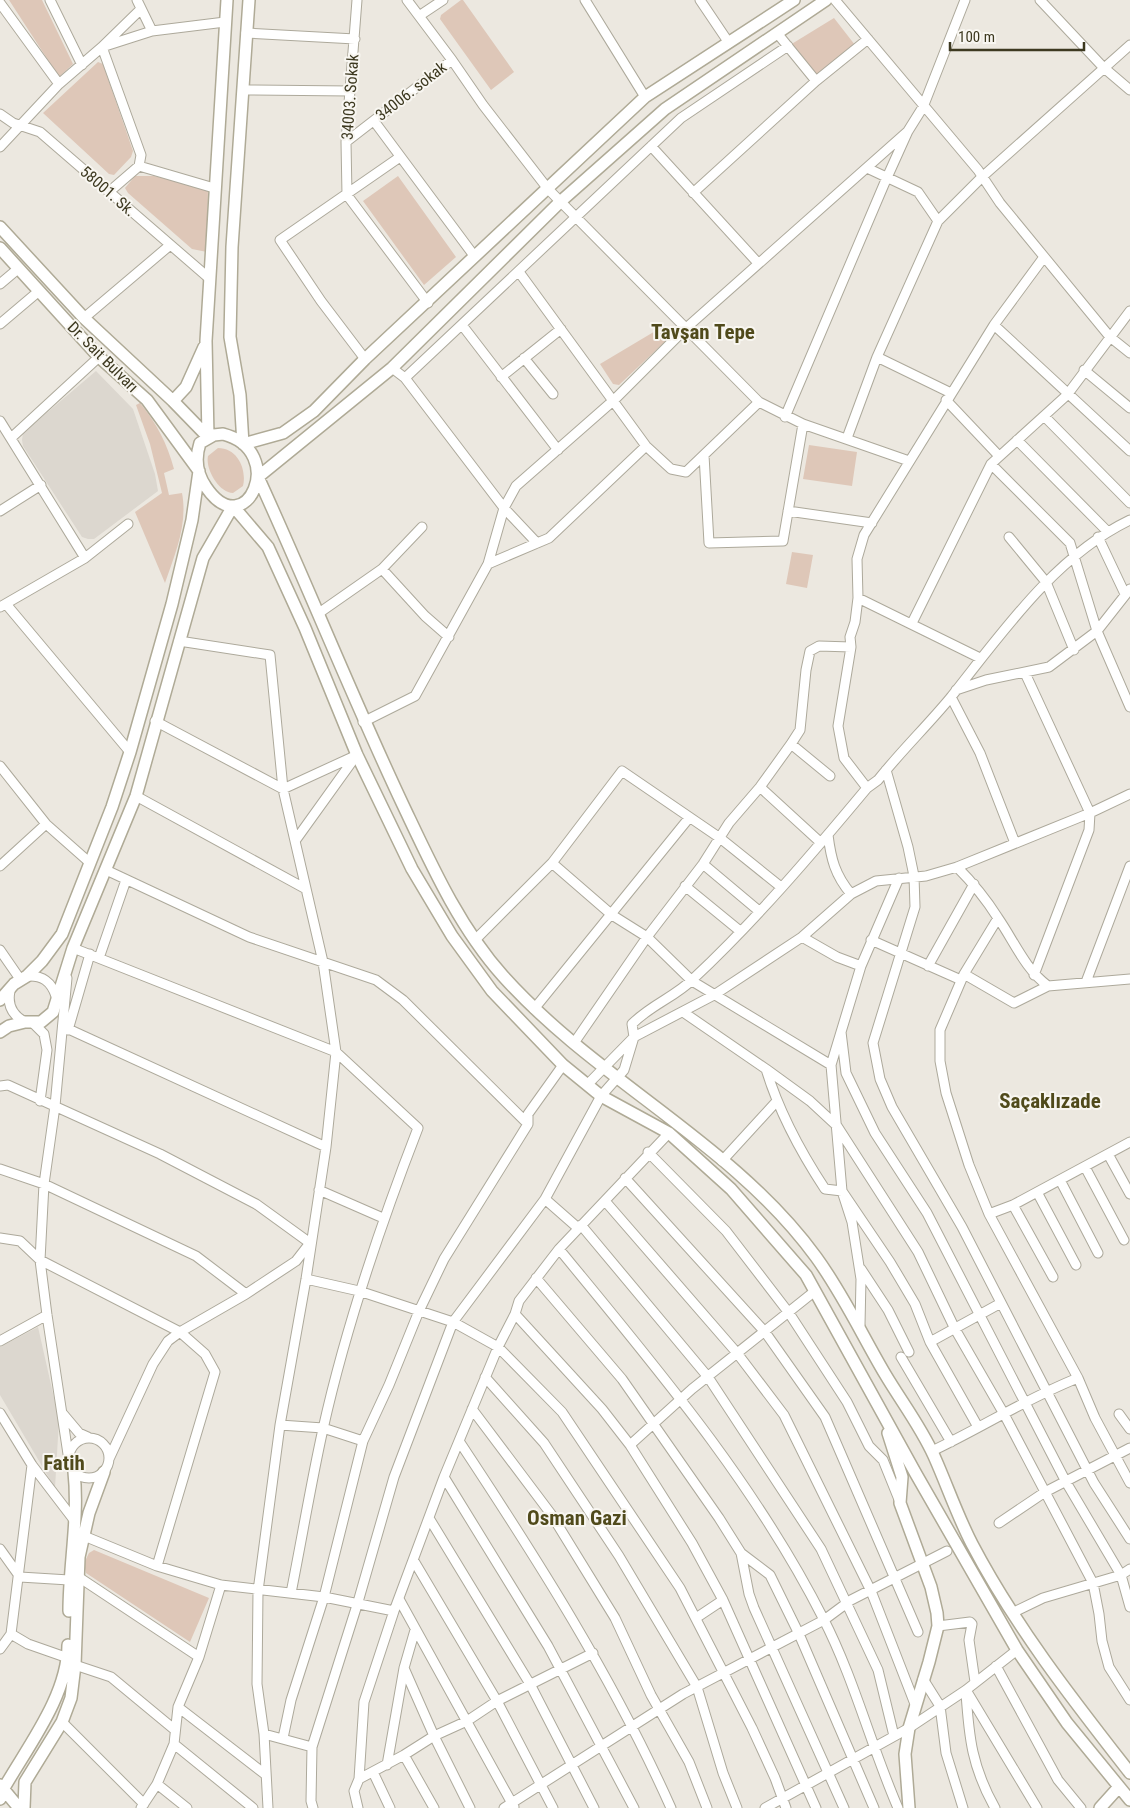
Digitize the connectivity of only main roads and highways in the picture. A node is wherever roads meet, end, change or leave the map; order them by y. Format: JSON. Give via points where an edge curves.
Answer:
{"nodes":[{"id":1,"x":227,"y":0,"type":"edge"},
{"id":2,"x":249,"y":0,"type":"edge"},
{"id":3,"x":794,"y":0,"type":"edge"},
{"id":4,"x":826,"y":0,"type":"edge"},
{"id":5,"x":0,"y":228,"type":"edge"},
{"id":6,"x":0,"y":248,"type":"edge"},
{"id":7,"x":206,"y":341,"type":"junction"},
{"id":8,"x":173,"y":401,"type":"junction"},
{"id":9,"x":208,"y":437,"type":"junction"},
{"id":10,"x":243,"y":444,"type":"junction"},
{"id":11,"x":199,"y":471,"type":"junction"},
{"id":12,"x":258,"y":477,"type":"junction"},
{"id":13,"x":232,"y":506,"type":"junction"},
{"id":14,"x":0,"y":1000,"type":"edge"},
{"id":15,"x":0,"y":1032,"type":"edge"},
{"id":16,"x":882,"y":1411,"type":"junction"},
{"id":17,"x":74,"y":1472,"type":"road end"},
{"id":18,"x":104,"y":1472,"type":"road end"},
{"id":19,"x":73,"y":1578,"type":"junction"},
{"id":20,"x":72,"y":1661,"type":"junction"},
{"id":21,"x":1130,"y":1773,"type":"edge"},
{"id":22,"x":1118,"y":1788,"type":"junction"},
{"id":23,"x":1,"y":1791,"type":"edge"},
{"id":24,"x":1130,"y":1800,"type":"edge"},
{"id":25,"x":19,"y":1808,"type":"edge"},
{"id":26,"x":24,"y":1808,"type":"edge"},
{"id":27,"x":910,"y":1808,"type":"edge"},
{"id":28,"x":1100,"y":1808,"type":"edge"}],
"edges":[{"from":1,"to":7,"type":"main road"},
{"from":2,"to":10,"type":"main road","via":[[232,247],[230,337],[240,395]]},
{"from":3,"to":10,"type":"main road","via":[[645,97],[314,411],[282,432]]},
{"from":4,"to":12,"type":"main road","via":[[665,109],[560,202],[392,368]]},
{"from":5,"to":8,"type":"main road","name":"Dr. Sait Bulvarı","via":[[84,318]]},
{"from":6,"to":11,"type":"main road","name":"Dr. Sait Bulvarı","via":[[99,356],[147,400]]},
{"from":7,"to":8,"type":"main road","via":[[186,387]]},
{"from":7,"to":9,"type":"main road"},
{"from":8,"to":9,"type":"main road","name":"Dr. Sait Bulvarı"},
{"from":9,"to":10,"type":"main road","via":[[223,434]]},
{"from":9,"to":11,"type":"main road","via":[[200,443],[197,452]]},
{"from":10,"to":12,"type":"main road","via":[[255,464]]},
{"from":11,"to":13,"type":"main road","via":[[211,494]]},
{"from":11,"to":14,"type":"main road","via":[[192,520],[174,595],[112,807],[62,934],[42,961]]},
{"from":12,"to":13,"type":"main road","via":[[253,496]]},
{"from":12,"to":21,"type":"main road","via":[[364,722],[435,872],[475,940],[500,974],[534,1008],[602,1068],[722,1160],[775,1208],[816,1257],[932,1451],[972,1543],[1067,1692]]},
{"from":13,"to":15,"type":"main road","via":[[203,558],[136,796],[72,952],[53,1012],[48,1018],[9,1026]]},
{"from":13,"to":16,"type":"main road","via":[[268,547],[357,755],[412,869],[452,936],[492,990],[563,1065],[601,1096],[669,1132],[731,1189],[806,1275]]},
{"from":16,"to":22,"type":"main road","via":[[1017,1650],[1067,1723]]},
{"from":16,"to":27,"type":"main road","via":[[902,1477],[900,1503],[931,1587],[938,1626],[908,1728],[905,1754]]},
{"from":17,"to":19,"type":"main road","via":[[77,1498]]},
{"from":18,"to":19,"type":"main road","via":[[89,1512]]},
{"from":19,"to":20,"type":"main road"},
{"from":20,"to":23,"type":"main road","via":[[45,1719]]},
{"from":20,"to":26,"type":"main road","via":[[71,1698],[62,1722],[25,1782]]},
{"from":22,"to":24,"type":"main road"},
{"from":22,"to":28,"type":"main road"},
{"from":23,"to":25,"type":"main road"}]}
